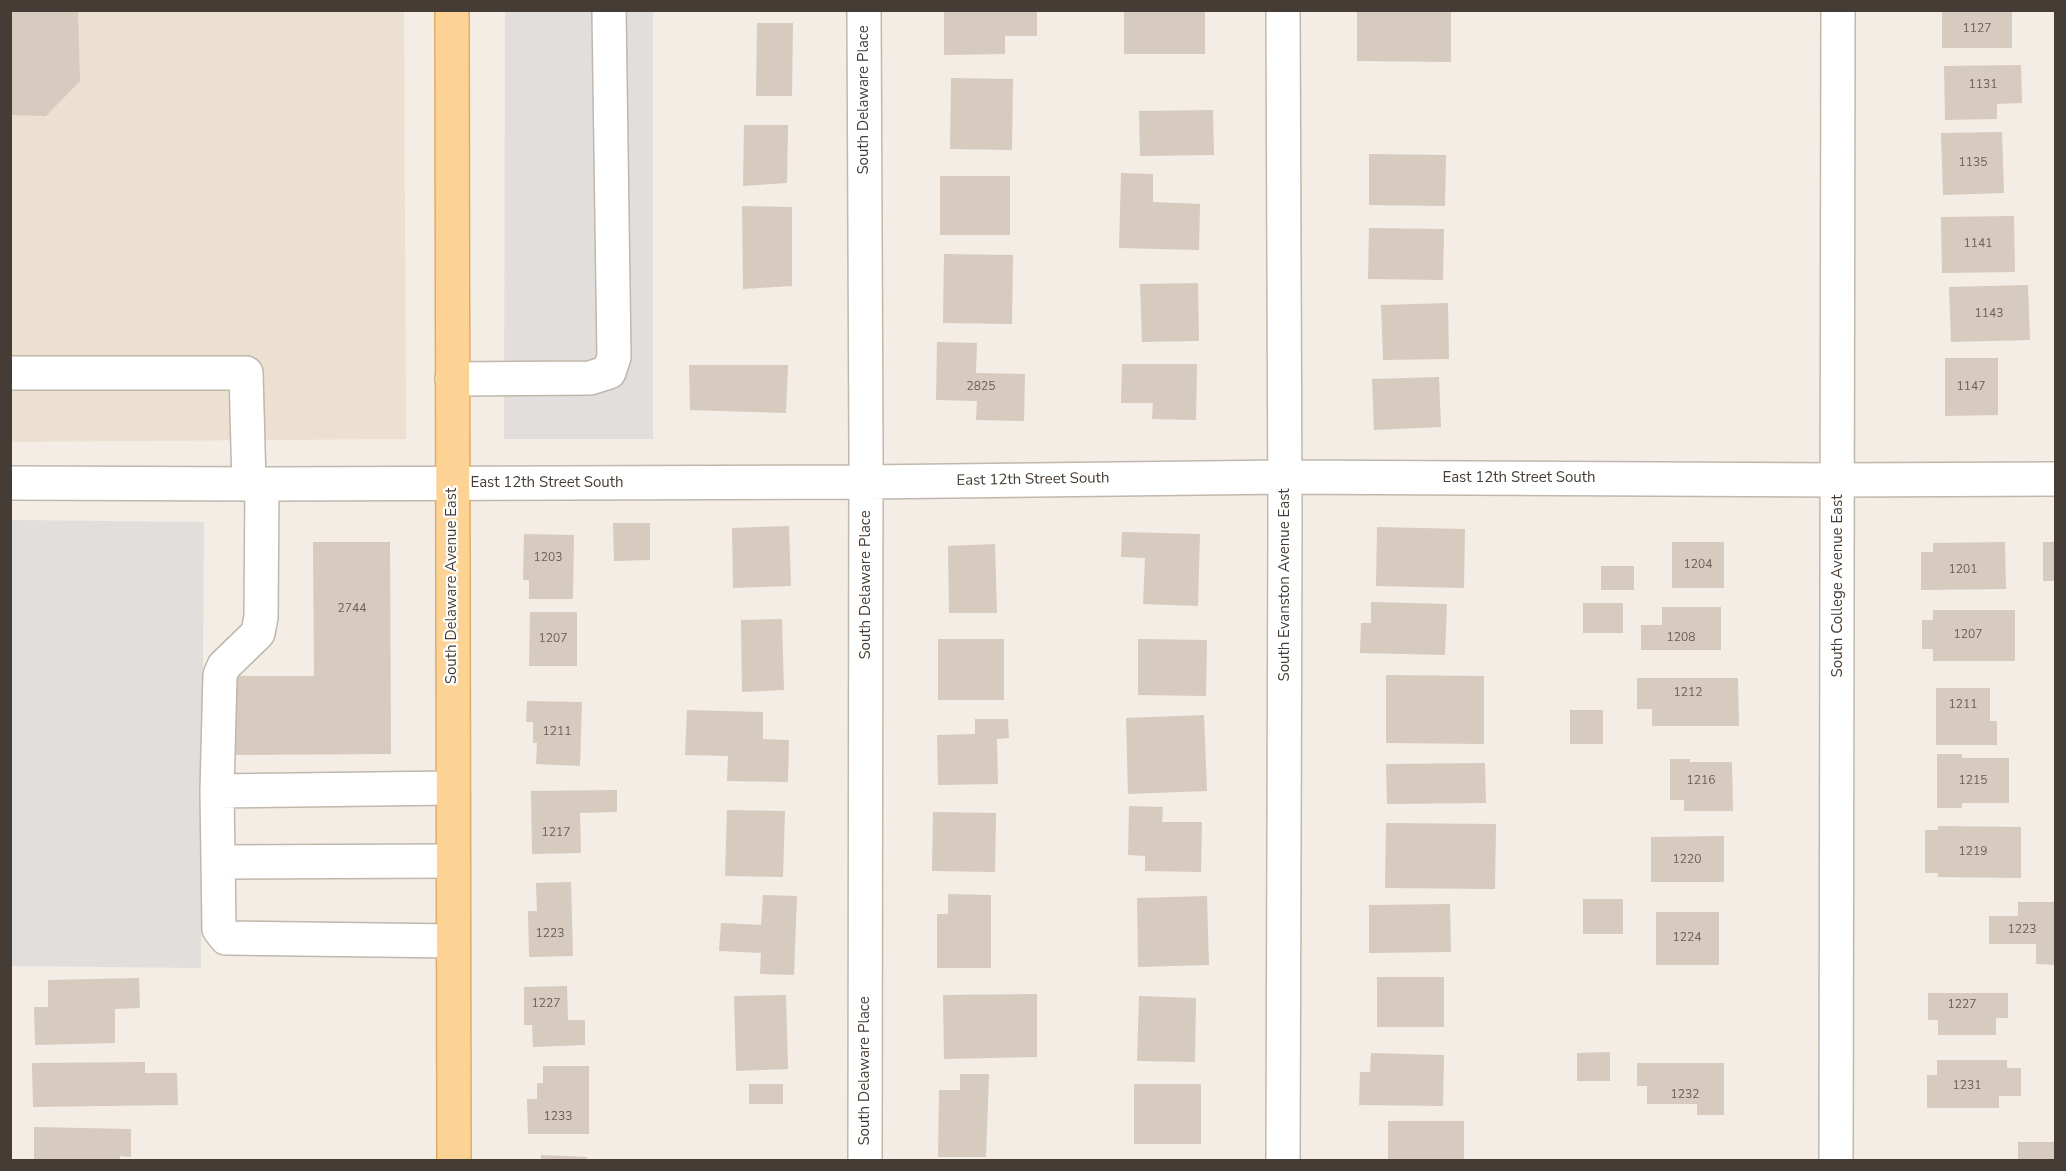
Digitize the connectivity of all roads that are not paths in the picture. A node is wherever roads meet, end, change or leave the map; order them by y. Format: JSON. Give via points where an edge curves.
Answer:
{"nodes":[{"id":1,"x":452,"y":10,"type":"edge"},
{"id":2,"x":609,"y":10,"type":"edge"},
{"id":3,"x":864,"y":10,"type":"edge"},
{"id":4,"x":1283,"y":10,"type":"edge"},
{"id":5,"x":1838,"y":10,"type":"edge"},
{"id":6,"x":10,"y":374,"type":"edge"},
{"id":7,"x":452,"y":379,"type":"junction"},
{"id":8,"x":1285,"y":477,"type":"junction"},
{"id":9,"x":2055,"y":479,"type":"edge"},
{"id":10,"x":1839,"y":480,"type":"junction"},
{"id":11,"x":866,"y":482,"type":"junction"},
{"id":12,"x":10,"y":483,"type":"edge"},
{"id":13,"x":452,"y":483,"type":"junction"},
{"id":14,"x":255,"y":484,"type":"junction"},
{"id":15,"x":452,"y":788,"type":"junction"},
{"id":16,"x":218,"y":791,"type":"junction"},
{"id":17,"x":452,"y":861,"type":"junction"},
{"id":18,"x":218,"y":862,"type":"junction"},
{"id":19,"x":453,"y":941,"type":"junction"},
{"id":20,"x":454,"y":1161,"type":"edge"},
{"id":21,"x":865,"y":1161,"type":"edge"},
{"id":22,"x":1283,"y":1161,"type":"edge"},
{"id":23,"x":1836,"y":1161,"type":"edge"}],
"edges":[{"from":1,"to":7,"type":"main road","name":"South Delaware Avenue East"},
{"from":2,"to":7,"type":"street","via":[[614,357],[609,372],[590,378]]},
{"from":3,"to":11,"type":"street","name":"South Delaware Place"},
{"from":4,"to":8,"type":"street","name":"South Evanston Avenue East"},
{"from":5,"to":10,"type":"street","name":"South College Avenue East"},
{"from":6,"to":14,"type":"street","via":[[246,374]]},
{"from":7,"to":13,"type":"main road","name":"South Delaware Avenue East"},
{"from":8,"to":10,"type":"street","name":"East 12th Street South"},
{"from":8,"to":11,"type":"street","name":"East 12th Street South"},
{"from":8,"to":22,"type":"street","name":"South Evanston Avenue East"},
{"from":9,"to":10,"type":"street","name":"East 12th Street South"},
{"from":10,"to":23,"type":"street","name":"South College Avenue East"},
{"from":11,"to":13,"type":"street","name":"East 12th Street South"},
{"from":11,"to":21,"type":"street","name":"South Delaware Place"},
{"from":12,"to":14,"type":"street","name":"East 12th Street South"},
{"from":13,"to":14,"type":"street","name":"East 12th Street South"},
{"from":13,"to":15,"type":"main road","name":"South Delaware Avenue East"},
{"from":14,"to":16,"type":"street","via":[[261,617],[258,633],[224,666],[220,675]]},
{"from":15,"to":16,"type":"street"},
{"from":15,"to":17,"type":"main road","name":"South Delaware Avenue East"},
{"from":16,"to":18,"type":"street"},
{"from":17,"to":18,"type":"street"},
{"from":17,"to":19,"type":"main road","name":"South Delaware Avenue East"},
{"from":18,"to":19,"type":"street","via":[[219,930],[226,938]]},
{"from":19,"to":20,"type":"main road","name":"South Delaware Avenue East"}]}
